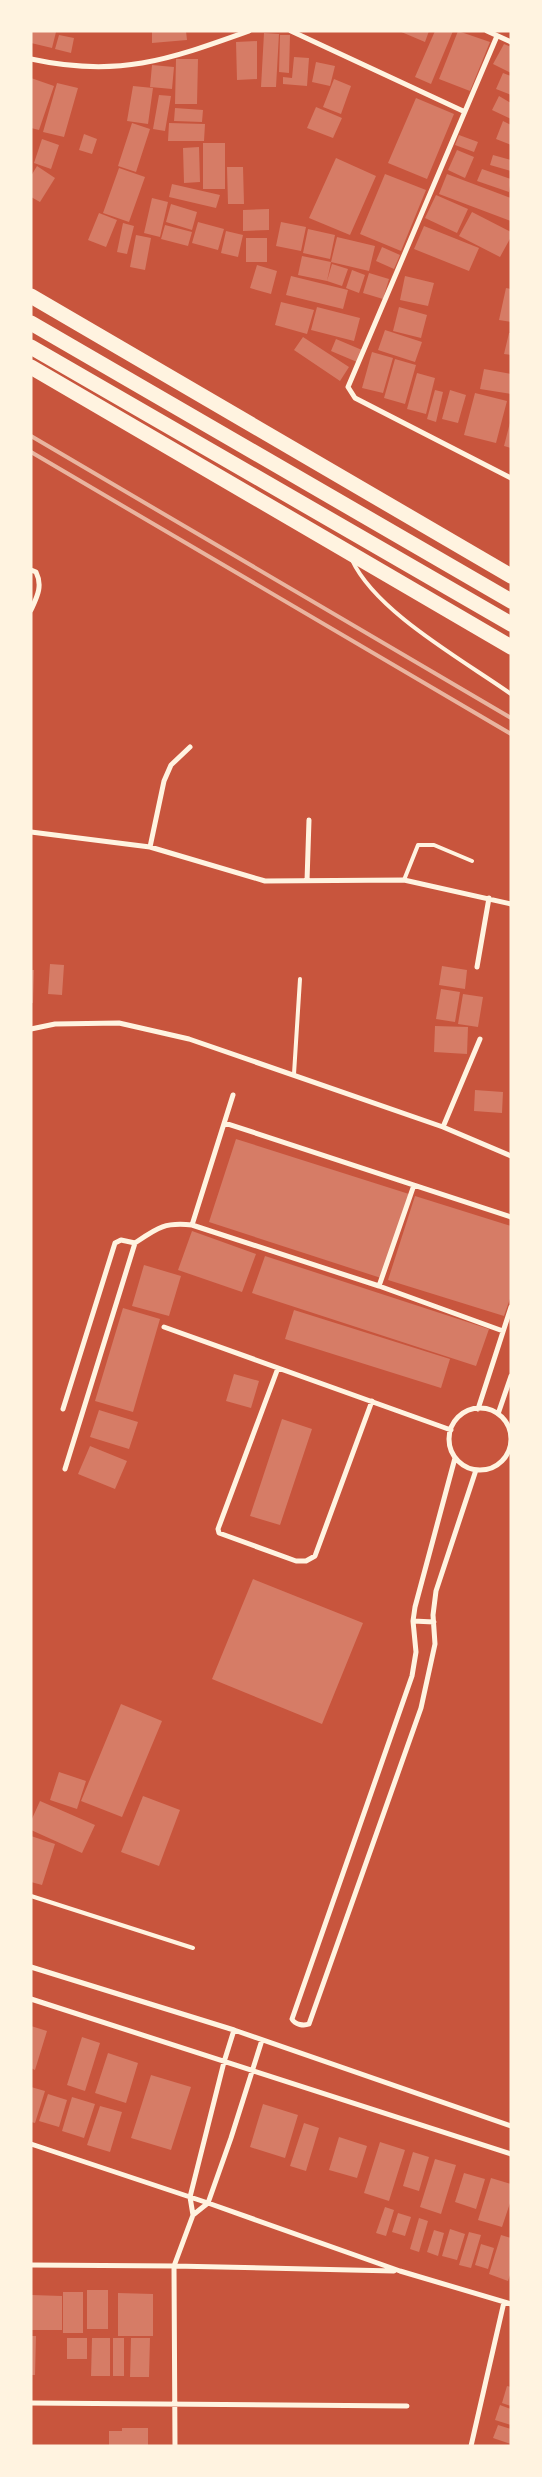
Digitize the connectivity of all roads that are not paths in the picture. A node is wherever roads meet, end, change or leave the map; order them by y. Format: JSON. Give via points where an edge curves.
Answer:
{"nodes":[{"id":1,"x":249,"y":31,"type":"edge"},
{"id":2,"x":292,"y":31,"type":"edge"},
{"id":3,"x":487,"y":31,"type":"edge"},
{"id":4,"x":497,"y":36,"type":"junction"},
{"id":5,"x":511,"y":42,"type":"edge"},
{"id":6,"x":31,"y":59,"type":"edge"},
{"id":7,"x":463,"y":112,"type":"junction"},
{"id":8,"x":31,"y":296,"type":"edge"},
{"id":9,"x":31,"y":323,"type":"edge"},
{"id":10,"x":31,"y":347,"type":"edge"},
{"id":11,"x":31,"y":367,"type":"edge"},
{"id":12,"x":511,"y":478,"type":"edge"},
{"id":13,"x":348,"y":550,"type":"junction"},
{"id":14,"x":31,"y":570,"type":"edge"},
{"id":15,"x":511,"y":576,"type":"edge"},
{"id":16,"x":511,"y":601,"type":"edge"},
{"id":17,"x":31,"y":610,"type":"edge"},
{"id":18,"x":511,"y":624,"type":"edge"},
{"id":19,"x":511,"y":647,"type":"edge"},
{"id":20,"x":511,"y":694,"type":"edge"},
{"id":21,"x":190,"y":747,"type":"dead end"},
{"id":22,"x":309,"y":820,"type":"dead end"},
{"id":23,"x":31,"y":832,"type":"edge"},
{"id":24,"x":150,"y":847,"type":"junction"},
{"id":25,"x":472,"y":860,"type":"dead end"},
{"id":26,"x":404,"y":880,"type":"junction"},
{"id":27,"x":307,"y":881,"type":"junction"},
{"id":28,"x":489,"y":898,"type":"junction"},
{"id":29,"x":511,"y":904,"type":"edge"},
{"id":30,"x":477,"y":967,"type":"dead end"},
{"id":31,"x":300,"y":979,"type":"dead end"},
{"id":32,"x":31,"y":1029,"type":"edge"},
{"id":33,"x":480,"y":1039,"type":"dead end"},
{"id":34,"x":294,"y":1074,"type":"junction"},
{"id":35,"x":233,"y":1095,"type":"dead end"},
{"id":36,"x":226,"y":1123,"type":"junction"},
{"id":37,"x":443,"y":1127,"type":"junction"},
{"id":38,"x":511,"y":1156,"type":"edge"},
{"id":39,"x":414,"y":1185,"type":"junction"},
{"id":40,"x":511,"y":1217,"type":"edge"},
{"id":41,"x":192,"y":1225,"type":"junction"},
{"id":42,"x":135,"y":1242,"type":"junction"},
{"id":43,"x":379,"y":1286,"type":"junction"},
{"id":44,"x":511,"y":1308,"type":"edge"},
{"id":45,"x":164,"y":1327,"type":"dead end"},
{"id":46,"x":503,"y":1330,"type":"junction"},
{"id":47,"x":278,"y":1368,"type":"junction"},
{"id":48,"x":511,"y":1376,"type":"edge"},
{"id":49,"x":372,"y":1401,"type":"junction"},
{"id":50,"x":63,"y":1409,"type":"dead end"},
{"id":51,"x":478,"y":1409,"type":"junction"},
{"id":52,"x":498,"y":1414,"type":"junction"},
{"id":53,"x":450,"y":1430,"type":"junction"},
{"id":54,"x":455,"y":1458,"type":"junction"},
{"id":55,"x":65,"y":1469,"type":"dead end"},
{"id":56,"x":476,"y":1470,"type":"junction"},
{"id":57,"x":413,"y":1621,"type":"junction"},
{"id":58,"x":434,"y":1622,"type":"junction"},
{"id":59,"x":31,"y":1896,"type":"edge"},
{"id":60,"x":194,"y":1948,"type":"dead end"},
{"id":61,"x":31,"y":1967,"type":"edge"},
{"id":62,"x":31,"y":1999,"type":"edge"},
{"id":63,"x":234,"y":2030,"type":"junction"},
{"id":64,"x":262,"y":2040,"type":"junction"},
{"id":65,"x":224,"y":2062,"type":"junction"},
{"id":66,"x":251,"y":2070,"type":"junction"},
{"id":67,"x":511,"y":2126,"type":"edge"},
{"id":68,"x":31,"y":2144,"type":"edge"},
{"id":69,"x":511,"y":2154,"type":"edge"},
{"id":70,"x":190,"y":2197,"type":"junction"},
{"id":71,"x":208,"y":2203,"type":"junction"},
{"id":72,"x":194,"y":2215,"type":"junction"},
{"id":73,"x":31,"y":2265,"type":"edge"},
{"id":74,"x":174,"y":2266,"type":"junction"},
{"id":75,"x":400,"y":2271,"type":"junction"},
{"id":76,"x":504,"y":2302,"type":"junction"},
{"id":77,"x":511,"y":2304,"type":"edge"},
{"id":78,"x":31,"y":2403,"type":"edge"},
{"id":79,"x":175,"y":2404,"type":"junction"},
{"id":80,"x":407,"y":2406,"type":"dead end"},
{"id":81,"x":175,"y":2446,"type":"edge"},
{"id":82,"x":471,"y":2446,"type":"edge"}],
"edges":[{"from":1,"to":6,"type":"street","via":[[145,64],[86,67]]},
{"from":2,"to":7,"type":"street"},
{"from":3,"to":4,"type":"street"},
{"from":4,"to":5,"type":"street"},
{"from":4,"to":7,"type":"street"},
{"from":7,"to":12,"type":"street","via":[[348,387],[355,398]]},
{"from":8,"to":15,"type":"highway"},
{"from":9,"to":16,"type":"highway"},
{"from":10,"to":18,"type":"highway"},
{"from":11,"to":13,"type":"highway"},
{"from":13,"to":19,"type":"highway"},
{"from":13,"to":20,"type":"lane","via":[[359,575],[380,598]]},
{"from":14,"to":17,"type":"street","via":[[40,580],[40,588]]},
{"from":21,"to":24,"type":"street","via":[[171,764],[164,781]]},
{"from":22,"to":27,"type":"street"},
{"from":23,"to":24,"type":"street"},
{"from":24,"to":27,"type":"street","via":[[265,881]]},
{"from":25,"to":26,"type":"lane","via":[[434,845],[418,845]]},
{"from":26,"to":27,"type":"street"},
{"from":26,"to":28,"type":"street"},
{"from":28,"to":29,"type":"street"},
{"from":28,"to":30,"type":"street"},
{"from":31,"to":34,"type":"lane"},
{"from":32,"to":34,"type":"street","via":[[55,1024],[118,1023],[189,1039],[241,1059]]},
{"from":33,"to":37,"type":"street"},
{"from":34,"to":37,"type":"street"},
{"from":35,"to":36,"type":"street"},
{"from":36,"to":39,"type":"street"},
{"from":36,"to":41,"type":"street"},
{"from":37,"to":38,"type":"street"},
{"from":39,"to":40,"type":"street"},
{"from":39,"to":43,"type":"street"},
{"from":41,"to":42,"type":"street","via":[[172,1223]]},
{"from":41,"to":43,"type":"street"},
{"from":42,"to":50,"type":"street","via":[[121,1240],[115,1243]]},
{"from":42,"to":55,"type":"street"},
{"from":43,"to":46,"type":"street"},
{"from":44,"to":46,"type":"street"},
{"from":45,"to":47,"type":"street"},
{"from":46,"to":51,"type":"street"},
{"from":47,"to":49,"type":"street"},
{"from":47,"to":49,"type":"street","via":[[218,1529],[219,1533],[296,1561],[306,1561],[315,1556]]},
{"from":48,"to":52,"type":"street"},
{"from":49,"to":53,"type":"street"},
{"from":51,"to":52,"type":"street"},
{"from":51,"to":53,"type":"street","via":[[464,1413]]},
{"from":52,"to":56,"type":"street","via":[[509,1428],[510,1446],[494,1466]]},
{"from":53,"to":54,"type":"street","via":[[450,1449]]},
{"from":54,"to":56,"type":"street"},
{"from":54,"to":57,"type":"street"},
{"from":56,"to":58,"type":"street","via":[[436,1591]]},
{"from":57,"to":58,"type":"street"},
{"from":57,"to":58,"type":"street","via":[[416,1652],[412,1676],[292,2020],[304,2026],[309,2024],[421,1708],[435,1644]]},
{"from":59,"to":60,"type":"lane"},
{"from":61,"to":63,"type":"street"},
{"from":62,"to":65,"type":"street"},
{"from":63,"to":64,"type":"street"},
{"from":63,"to":65,"type":"street"},
{"from":64,"to":66,"type":"street"},
{"from":64,"to":67,"type":"street"},
{"from":65,"to":66,"type":"street"},
{"from":65,"to":70,"type":"street"},
{"from":66,"to":69,"type":"street"},
{"from":66,"to":71,"type":"street"},
{"from":68,"to":70,"type":"street"},
{"from":70,"to":71,"type":"street"},
{"from":70,"to":72,"type":"street"},
{"from":71,"to":72,"type":"street"},
{"from":71,"to":75,"type":"street"},
{"from":72,"to":74,"type":"street"},
{"from":73,"to":74,"type":"street"},
{"from":74,"to":75,"type":"street"},
{"from":74,"to":79,"type":"street"},
{"from":75,"to":76,"type":"street"},
{"from":76,"to":77,"type":"street"},
{"from":76,"to":82,"type":"street"},
{"from":78,"to":79,"type":"street"},
{"from":79,"to":80,"type":"street"},
{"from":79,"to":81,"type":"street"}]}
